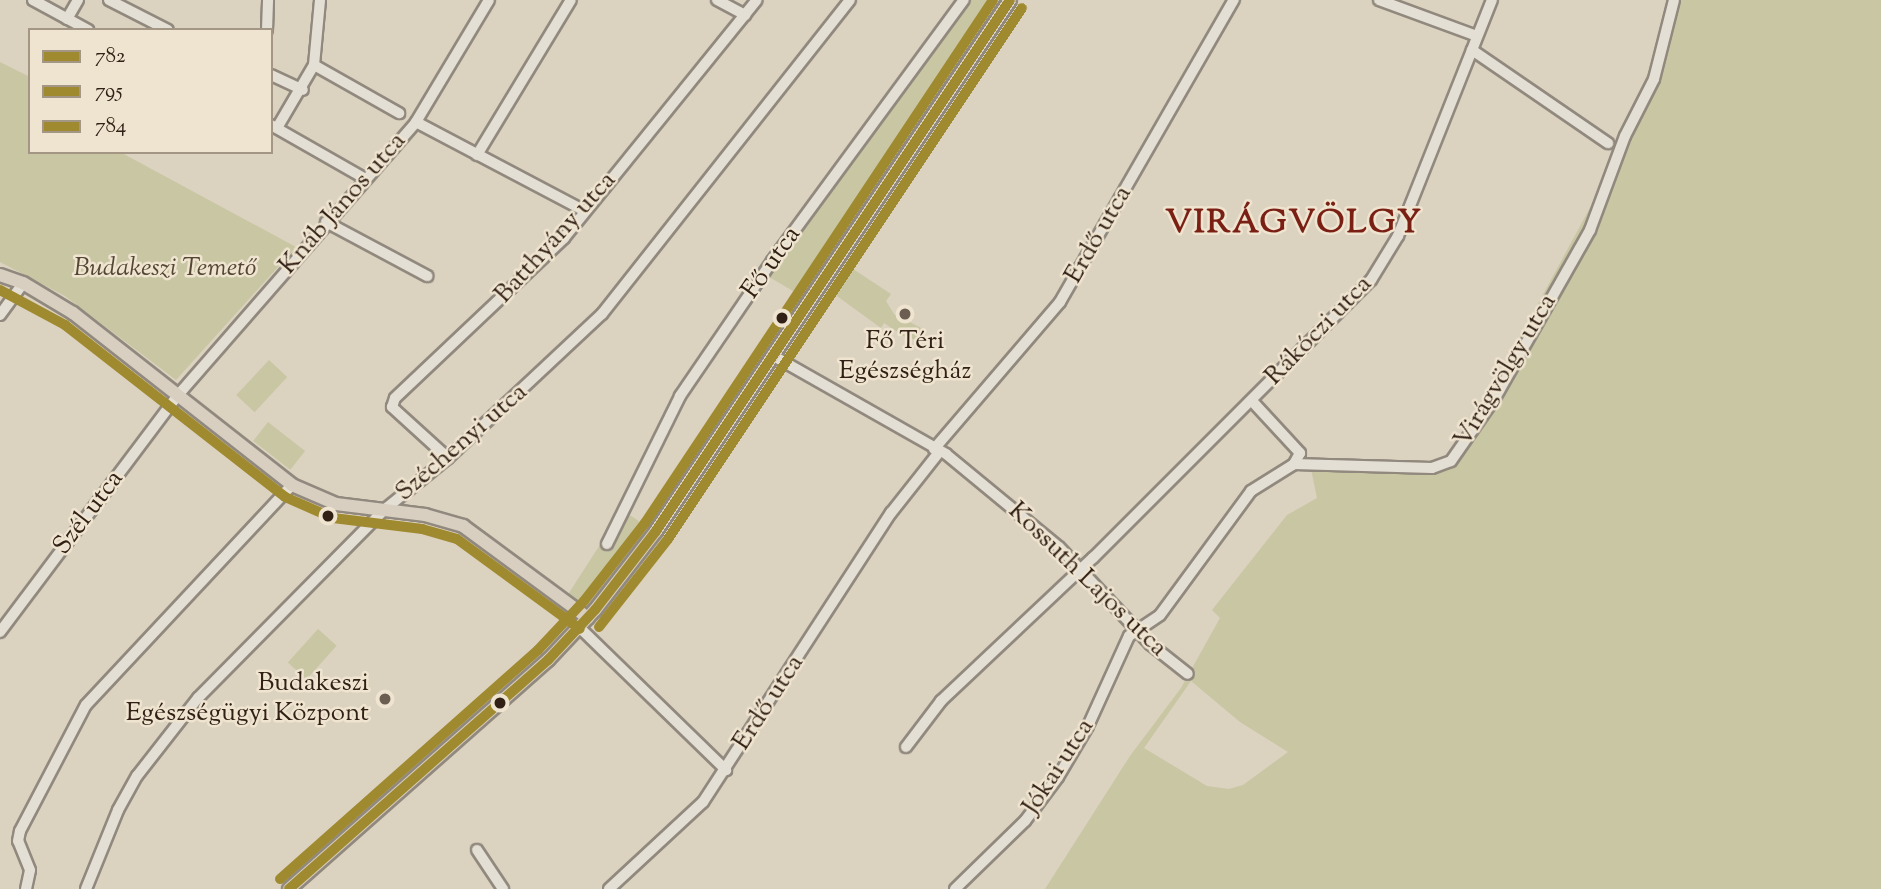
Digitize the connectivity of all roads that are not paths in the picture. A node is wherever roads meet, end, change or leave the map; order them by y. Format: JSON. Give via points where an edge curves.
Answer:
{"nodes":[{"id":1,"x":33,"y":0,"type":"edge"},
{"id":2,"x":78,"y":0,"type":"edge"},
{"id":3,"x":109,"y":0,"type":"edge"},
{"id":4,"x":268,"y":0,"type":"edge"},
{"id":5,"x":320,"y":0,"type":"edge"},
{"id":6,"x":489,"y":0,"type":"edge"},
{"id":7,"x":571,"y":0,"type":"edge"},
{"id":8,"x":717,"y":0,"type":"edge"},
{"id":9,"x":757,"y":0,"type":"edge"},
{"id":10,"x":850,"y":0,"type":"edge"},
{"id":11,"x":964,"y":0,"type":"edge"},
{"id":12,"x":1010,"y":0,"type":"edge"},
{"id":13,"x":1234,"y":0,"type":"edge"},
{"id":14,"x":1379,"y":0,"type":"edge"},
{"id":15,"x":1492,"y":0,"type":"edge"},
{"id":16,"x":1674,"y":0,"type":"edge"},
{"id":17,"x":745,"y":15,"type":"junction"},
{"id":18,"x":67,"y":19,"type":"junction"},
{"id":19,"x":84,"y":28,"type":"edge"},
{"id":20,"x":164,"y":28,"type":"edge"},
{"id":21,"x":267,"y":28,"type":"edge"},
{"id":22,"x":1477,"y":36,"type":"junction"},
{"id":23,"x":1472,"y":50,"type":"junction"},
{"id":24,"x":314,"y":65,"type":"junction"},
{"id":25,"x":273,"y":76,"type":"edge"},
{"id":26,"x":303,"y":90,"type":"junction"},
{"id":27,"x":399,"y":113,"type":"dead end"},
{"id":28,"x":416,"y":122,"type":"junction"},
{"id":29,"x":274,"y":126,"type":"edge"},
{"id":30,"x":1608,"y":143,"type":"dead end"},
{"id":31,"x":477,"y":155,"type":"junction"},
{"id":32,"x":364,"y":178,"type":"junction"},
{"id":33,"x":583,"y":210,"type":"junction"},
{"id":34,"x":326,"y":222,"type":"junction"},
{"id":35,"x":0,"y":275,"type":"edge"},
{"id":36,"x":427,"y":276,"type":"dead end"},
{"id":37,"x":23,"y":283,"type":"junction"},
{"id":38,"x":0,"y":315,"type":"edge"},
{"id":39,"x":772,"y":355,"type":"junction"},
{"id":40,"x":178,"y":394,"type":"junction"},
{"id":41,"x":1252,"y":401,"type":"junction"},
{"id":42,"x":934,"y":449,"type":"junction"},
{"id":43,"x":448,"y":458,"type":"junction"},
{"id":44,"x":1294,"y":464,"type":"junction"},
{"id":45,"x":292,"y":485,"type":"junction"},
{"id":46,"x":384,"y":510,"type":"junction"},
{"id":47,"x":607,"y":544,"type":"dead end"},
{"id":48,"x":1082,"y":568,"type":"junction"},
{"id":49,"x":584,"y":623,"type":"junction"},
{"id":50,"x":1138,"y":628,"type":"junction"},
{"id":51,"x":0,"y":632,"type":"edge"},
{"id":52,"x":1188,"y":674,"type":"dead end"},
{"id":53,"x":906,"y":747,"type":"dead end"},
{"id":54,"x":726,"y":770,"type":"junction"},
{"id":55,"x":477,"y":850,"type":"dead end"},
{"id":56,"x":26,"y":889,"type":"edge"},
{"id":57,"x":86,"y":889,"type":"edge"},
{"id":58,"x":289,"y":889,"type":"edge"},
{"id":59,"x":503,"y":889,"type":"edge"},
{"id":60,"x":609,"y":889,"type":"edge"},
{"id":61,"x":955,"y":889,"type":"edge"}],
"edges":[{"from":1,"to":18,"type":"street"},
{"from":2,"to":18,"type":"street"},
{"from":3,"to":20,"type":"street"},
{"from":4,"to":21,"type":"street"},
{"from":5,"to":24,"type":"street"},
{"from":6,"to":28,"type":"street","name":"Knáb János utca"},
{"from":7,"to":31,"type":"street"},
{"from":8,"to":17,"type":"street"},
{"from":9,"to":17,"type":"street","name":"Batthyány utca"},
{"from":10,"to":43,"type":"street","name":"Széchenyi utca","via":[[603,314]]},
{"from":11,"to":47,"type":"street","name":"Fő utca","via":[[680,397]]},
{"from":12,"to":39,"type":"main road","name":"Fő utca"},
{"from":13,"to":42,"type":"street","name":"Erdő utca","via":[[1060,302]]},
{"from":14,"to":22,"type":"street"},
{"from":15,"to":22,"type":"street","name":"Rákóczi utca"},
{"from":16,"to":44,"type":"street","name":"Virágvölgy utca","via":[[1654,79],[1606,182],[1590,230],[1495,398],[1451,461],[1432,468]]},
{"from":17,"to":33,"type":"street","name":"Batthyány utca"},
{"from":18,"to":19,"type":"street"},
{"from":22,"to":23,"type":"street","name":"Rákóczi utca"},
{"from":23,"to":30,"type":"street"},
{"from":23,"to":41,"type":"street","name":"Rákóczi utca","via":[[1385,259],[1360,293]]},
{"from":24,"to":26,"type":"street"},
{"from":24,"to":27,"type":"street"},
{"from":25,"to":26,"type":"street"},
{"from":26,"to":29,"type":"street"},
{"from":28,"to":31,"type":"street"},
{"from":28,"to":32,"type":"street","name":"Knáb János utca"},
{"from":29,"to":32,"type":"street"},
{"from":31,"to":33,"type":"street"},
{"from":32,"to":34,"type":"street","name":"Knáb János utca"},
{"from":33,"to":43,"type":"street","name":"Batthyány utca","via":[[532,272],[395,398],[392,407]]},
{"from":34,"to":36,"type":"street"},
{"from":34,"to":40,"type":"street","name":"Knáb János utca"},
{"from":35,"to":37,"type":"main road"},
{"from":37,"to":38,"type":"street"},
{"from":37,"to":40,"type":"main road","via":[[73,313]]},
{"from":39,"to":42,"type":"street","name":"Kossuth Lajos utca"},
{"from":39,"to":49,"type":"main road","name":"Fő utca","via":[[656,531]]},
{"from":40,"to":45,"type":"main road"},
{"from":40,"to":51,"type":"street","name":"Szél utca"},
{"from":41,"to":44,"type":"street","via":[[1300,453]]},
{"from":41,"to":48,"type":"street","name":"Rákóczi utca"},
{"from":42,"to":48,"type":"street","name":"Kossuth Lajos utca"},
{"from":42,"to":54,"type":"street","name":"Erdő utca"},
{"from":43,"to":46,"type":"street","name":"Széchenyi utca"},
{"from":44,"to":50,"type":"street","via":[[1251,491],[1228,517],[1178,593],[1154,621]]},
{"from":45,"to":46,"type":"main road","via":[[336,504]]},
{"from":45,"to":56,"type":"street","via":[[86,705],[20,831],[18,842],[30,870]]},
{"from":46,"to":49,"type":"main road","via":[[463,526]]},
{"from":46,"to":57,"type":"street","name":"Széchenyi utca","via":[[198,698],[159,744],[118,810]]},
{"from":48,"to":50,"type":"street","name":"Kossuth Lajos utca"},
{"from":48,"to":53,"type":"street","name":"Rákóczi utca","via":[[941,701]]},
{"from":49,"to":54,"type":"street"},
{"from":49,"to":58,"type":"main road","name":"Fő utca"},
{"from":50,"to":52,"type":"street","name":"Kossuth Lajos utca"},
{"from":50,"to":61,"type":"street","name":"Jókai utca","via":[[1129,636],[1088,726],[1058,777],[1025,821]]},
{"from":54,"to":60,"type":"street","name":"Erdő utca","via":[[680,827]]},
{"from":55,"to":59,"type":"street"}]}
